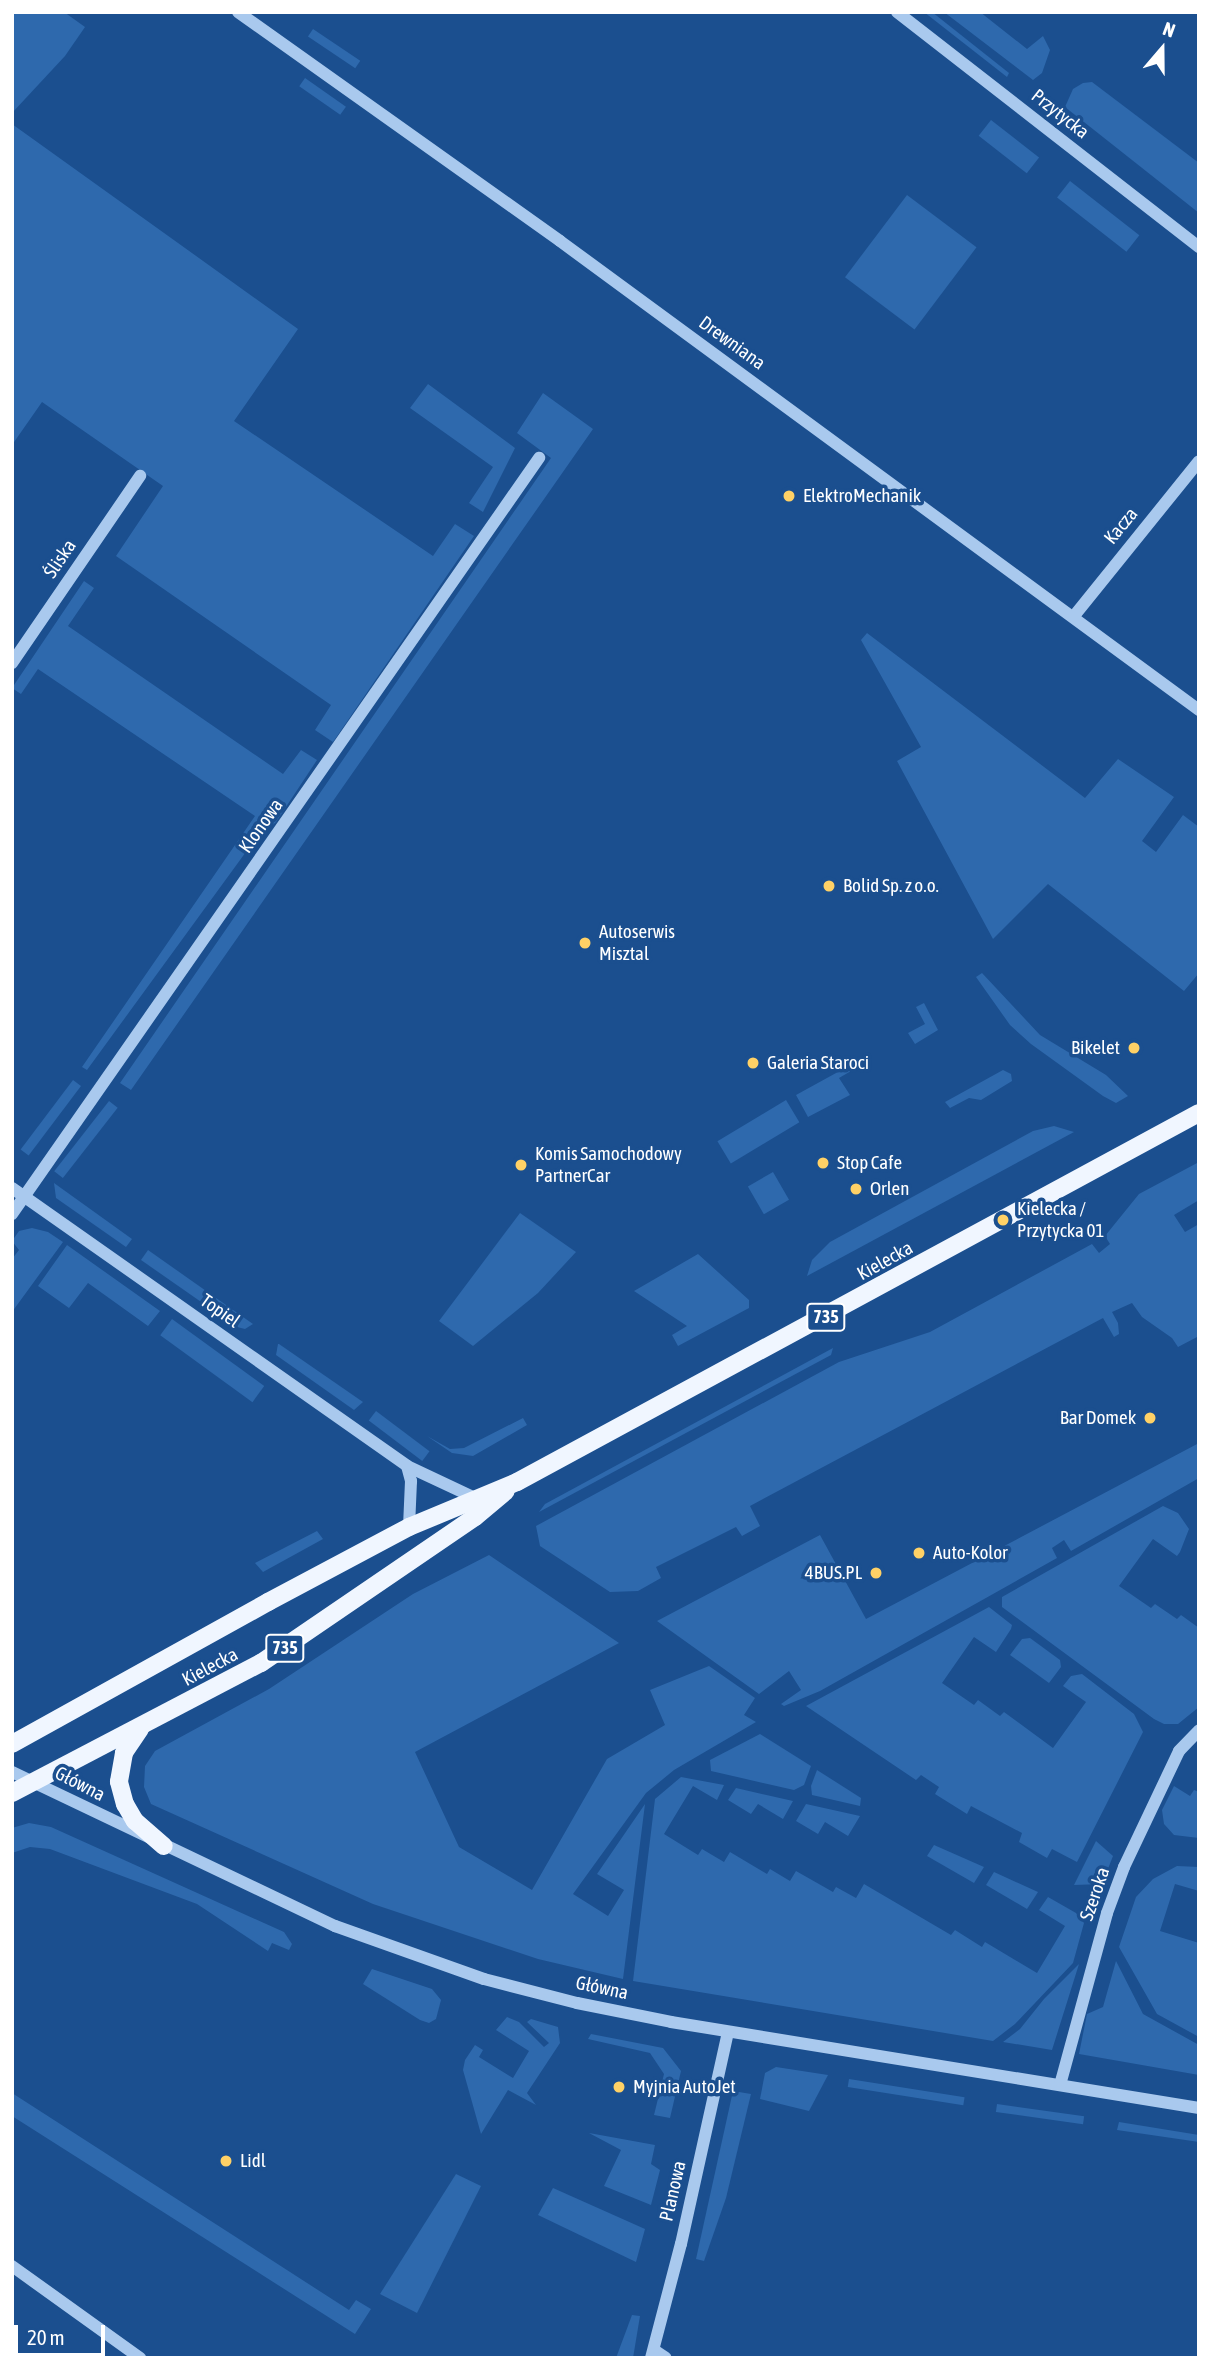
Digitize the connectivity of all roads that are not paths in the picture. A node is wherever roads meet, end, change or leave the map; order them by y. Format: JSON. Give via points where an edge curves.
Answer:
{"nodes":[{"id":1,"x":238,"y":12,"type":"edge"},
{"id":2,"x":897,"y":12,"type":"edge"},
{"id":3,"x":1199,"y":247,"type":"edge"},
{"id":4,"x":539,"y":458,"type":"dead end"},
{"id":5,"x":1199,"y":461,"type":"edge"},
{"id":6,"x":139,"y":476,"type":"dead end"},
{"id":7,"x":1074,"y":617,"type":"junction"},
{"id":8,"x":12,"y":663,"type":"edge"},
{"id":9,"x":1199,"y":710,"type":"edge"},
{"id":10,"x":1199,"y":1113,"type":"edge"},
{"id":11,"x":12,"y":1188,"type":"edge"},
{"id":12,"x":24,"y":1196,"type":"junction"},
{"id":13,"x":12,"y":1214,"type":"edge"},
{"id":14,"x":407,"y":1466,"type":"junction"},
{"id":15,"x":517,"y":1482,"type":"junction"},
{"id":16,"x":475,"y":1498,"type":"junction"},
{"id":17,"x":409,"y":1527,"type":"junction"},
{"id":18,"x":143,"y":1726,"type":"junction"},
{"id":19,"x":1199,"y":1730,"type":"edge"},
{"id":20,"x":12,"y":1744,"type":"edge"},
{"id":21,"x":12,"y":1765,"type":"edge"},
{"id":22,"x":12,"y":1772,"type":"edge"},
{"id":23,"x":33,"y":1782,"type":"junction"},
{"id":24,"x":12,"y":1793,"type":"edge"},
{"id":25,"x":164,"y":1846,"type":"junction"},
{"id":26,"x":728,"y":2032,"type":"junction"},
{"id":27,"x":1060,"y":2085,"type":"junction"},
{"id":28,"x":1199,"y":2108,"type":"edge"},
{"id":29,"x":12,"y":2266,"type":"edge"},
{"id":30,"x":653,"y":2354,"type":"edge"},
{"id":31,"x":140,"y":2358,"type":"edge"},
{"id":32,"x":666,"y":2358,"type":"edge"}],
"edges":[{"from":1,"to":7,"type":"street","name":"Drewniana"},
{"from":2,"to":3,"type":"street","name":"Przytycka"},
{"from":4,"to":12,"type":"street","name":"Klonowa"},
{"from":5,"to":7,"type":"street","name":"Kacza"},
{"from":6,"to":8,"type":"street","name":"Śliska"},
{"from":7,"to":9,"type":"street","name":"Drewniana"},
{"from":10,"to":15,"type":"main road","name":"Kielecka","number":"735"},
{"from":11,"to":12,"type":"street","name":"Topiel"},
{"from":12,"to":13,"type":"street","name":"Klonowa"},
{"from":12,"to":14,"type":"street","name":"Topiel"},
{"from":14,"to":16,"type":"street","name":"Topiel"},
{"from":14,"to":17,"type":"street","via":[[411,1481]]},
{"from":15,"to":16,"type":"main road","name":"Kielecka","number":"735"},
{"from":15,"to":18,"type":"main road","name":"Kielecka","number":"735","via":[[475,1517],[306,1634]]},
{"from":16,"to":17,"type":"main road","name":"Kielecka","number":"735"},
{"from":17,"to":20,"type":"main road","name":"Kielecka","number":"735"},
{"from":18,"to":23,"type":"main road","name":"Kielecka","number":"735"},
{"from":18,"to":25,"type":"main road","via":[[124,1753],[119,1783],[135,1821]]},
{"from":19,"to":27,"type":"street","name":"Szeroka","via":[[1179,1751],[1124,1867]]},
{"from":21,"to":23,"type":"street"},
{"from":22,"to":23,"type":"street"},
{"from":23,"to":24,"type":"main road","name":"Kielecka","number":"735"},
{"from":23,"to":25,"type":"street","name":"Główna"},
{"from":25,"to":26,"type":"street","name":"Główna","via":[[335,1926],[484,1979],[577,2003]]},
{"from":26,"to":27,"type":"street","name":"Główna"},
{"from":26,"to":30,"type":"street","name":"Planowa"},
{"from":27,"to":28,"type":"street","name":"Główna"},
{"from":29,"to":31,"type":"street"},
{"from":30,"to":32,"type":"street"}]}
